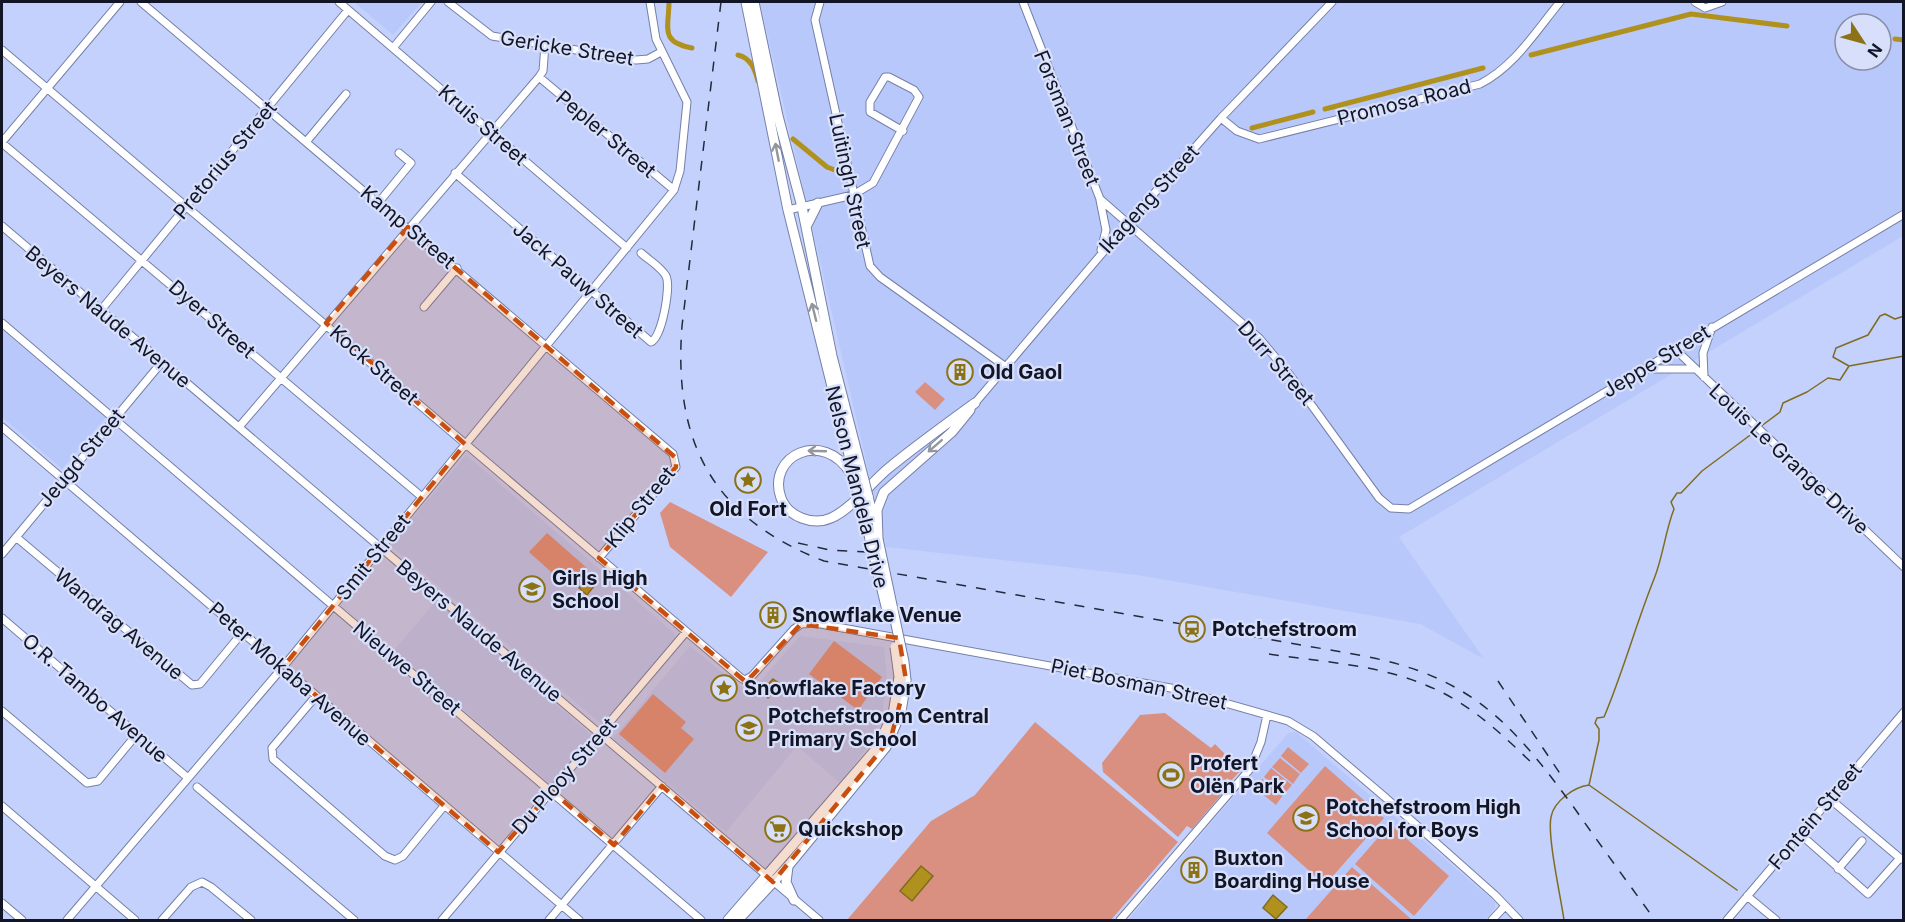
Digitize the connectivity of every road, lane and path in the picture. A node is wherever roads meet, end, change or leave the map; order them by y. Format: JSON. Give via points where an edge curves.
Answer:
{"nodes":[{"id":1,"x":120,"y":2,"type":"edge"},
{"id":2,"x":141,"y":2,"type":"edge"},
{"id":3,"x":339,"y":2,"type":"edge"},
{"id":4,"x":431,"y":2,"type":"edge"},
{"id":5,"x":448,"y":2,"type":"edge"},
{"id":6,"x":650,"y":2,"type":"edge"},
{"id":7,"x":746,"y":2,"type":"edge"},
{"id":8,"x":754,"y":2,"type":"edge"},
{"id":9,"x":820,"y":2,"type":"edge"},
{"id":10,"x":1023,"y":2,"type":"edge"},
{"id":11,"x":1332,"y":2,"type":"edge"},
{"id":12,"x":1560,"y":2,"type":"edge"},
{"id":13,"x":1695,"y":2,"type":"edge"},
{"id":14,"x":1722,"y":2,"type":"edge"},
{"id":15,"x":348,"y":10,"type":"junction"},
{"id":16,"x":545,"y":45,"type":"junction"},
{"id":17,"x":393,"y":48,"type":"junction"},
{"id":18,"x":2,"y":50,"type":"edge"},
{"id":19,"x":661,"y":52,"type":"junction"},
{"id":20,"x":538,"y":77,"type":"junction"},
{"id":21,"x":47,"y":88,"type":"junction"},
{"id":22,"x":346,"y":94,"type":"dead end"},
{"id":23,"x":268,"y":109,"type":"junction"},
{"id":24,"x":1221,"y":118,"type":"junction"},
{"id":25,"x":903,"y":131,"type":"junction"},
{"id":26,"x":490,"y":132,"type":"junction"},
{"id":27,"x":2,"y":142,"type":"edge"},
{"id":28,"x":306,"y":142,"type":"junction"},
{"id":29,"x":399,"y":153,"type":"dead end"},
{"id":30,"x":454,"y":173,"type":"junction"},
{"id":31,"x":674,"y":190,"type":"junction"},
{"id":32,"x":853,"y":195,"type":"junction"},
{"id":33,"x":1100,"y":200,"type":"junction"},
{"id":34,"x":379,"y":202,"type":"junction"},
{"id":35,"x":818,"y":203,"type":"junction"},
{"id":36,"x":187,"y":207,"type":"junction"},
{"id":37,"x":802,"y":207,"type":"junction"},
{"id":38,"x":788,"y":210,"type":"junction"},
{"id":39,"x":1904,"y":214,"type":"edge"},
{"id":40,"x":1127,"y":224,"type":"junction"},
{"id":41,"x":2,"y":226,"type":"edge"},
{"id":42,"x":408,"y":226,"type":"junction"},
{"id":43,"x":806,"y":228,"type":"junction"},
{"id":44,"x":627,"y":248,"type":"junction"},
{"id":45,"x":641,"y":253,"type":"dead end"},
{"id":46,"x":1099,"y":255,"type":"junction"},
{"id":47,"x":142,"y":260,"type":"junction"},
{"id":48,"x":457,"y":268,"type":"junction"},
{"id":49,"x":590,"y":292,"type":"junction"},
{"id":50,"x":424,"y":308,"type":"dead end"},
{"id":51,"x":101,"y":310,"type":"junction"},
{"id":52,"x":2,"y":323,"type":"edge"},
{"id":53,"x":326,"y":323,"type":"junction"},
{"id":54,"x":1712,"y":327,"type":"junction"},
{"id":55,"x":546,"y":346,"type":"junction"},
{"id":56,"x":1676,"y":350,"type":"junction"},
{"id":57,"x":162,"y":362,"type":"junction"},
{"id":58,"x":1006,"y":367,"type":"junction"},
{"id":59,"x":1645,"y":369,"type":"junction"},
{"id":60,"x":1694,"y":369,"type":"junction"},
{"id":61,"x":281,"y":378,"type":"junction"},
{"id":62,"x":1704,"y":378,"type":"junction"},
{"id":63,"x":975,"y":403,"type":"junction"},
{"id":64,"x":114,"y":418,"type":"junction"},
{"id":65,"x":239,"y":428,"type":"junction"},
{"id":66,"x":4,"y":430,"type":"edge"},
{"id":67,"x":2,"y":438,"type":"edge"},
{"id":68,"x":465,"y":444,"type":"junction"},
{"id":69,"x":673,"y":454,"type":"joint"},
{"id":70,"x":64,"y":479,"type":"junction"},
{"id":71,"x":857,"y":489,"type":"junction"},
{"id":72,"x":422,"y":497,"type":"junction"},
{"id":73,"x":865,"y":499,"type":"junction"},
{"id":74,"x":1409,"y":508,"type":"joint"},
{"id":75,"x":16,"y":537,"type":"junction"},
{"id":76,"x":874,"y":539,"type":"junction"},
{"id":77,"x":381,"y":547,"type":"junction"},
{"id":78,"x":2,"y":554,"type":"edge"},
{"id":79,"x":599,"y":558,"type":"junction"},
{"id":80,"x":1904,"y":567,"type":"edge"},
{"id":81,"x":334,"y":605,"type":"junction"},
{"id":82,"x":2,"y":618,"type":"edge"},
{"id":83,"x":686,"y":632,"type":"junction"},
{"id":84,"x":243,"y":633,"type":"junction"},
{"id":85,"x":283,"y":667,"type":"junction"},
{"id":86,"x":903,"y":679,"type":"junction"},
{"id":87,"x":745,"y":680,"type":"joint"},
{"id":88,"x":316,"y":696,"type":"junction"},
{"id":89,"x":2,"y":711,"type":"edge"},
{"id":90,"x":1904,"y":712,"type":"edge"},
{"id":91,"x":1266,"y":715,"type":"junction"},
{"id":92,"x":137,"y":734,"type":"junction"},
{"id":93,"x":600,"y":734,"type":"junction"},
{"id":94,"x":189,"y":778,"type":"junction"},
{"id":95,"x":197,"y":786,"type":"dead end"},
{"id":96,"x":662,"y":786,"type":"junction"},
{"id":97,"x":552,"y":791,"type":"junction"},
{"id":98,"x":1830,"y":799,"type":"junction"},
{"id":99,"x":2,"y":806,"type":"edge"},
{"id":100,"x":444,"y":806,"type":"junction"},
{"id":101,"x":1800,"y":834,"type":"junction"},
{"id":102,"x":1862,"y":841,"type":"dead end"},
{"id":103,"x":614,"y":845,"type":"junction"},
{"id":104,"x":498,"y":852,"type":"junction"},
{"id":105,"x":1902,"y":860,"type":"edge"},
{"id":106,"x":789,"y":865,"type":"junction"},
{"id":107,"x":1838,"y":869,"type":"junction"},
{"id":108,"x":770,"y":880,"type":"junction"},
{"id":109,"x":96,"y":887,"type":"junction"},
{"id":110,"x":1748,"y":896,"type":"junction"},
{"id":111,"x":794,"y":900,"type":"junction"},
{"id":112,"x":2,"y":903,"type":"edge"},
{"id":113,"x":561,"y":906,"type":"junction"},
{"id":114,"x":1505,"y":906,"type":"junction"},
{"id":115,"x":352,"y":920,"type":"edge"},
{"id":116,"x":22,"y":921,"type":"edge"},
{"id":117,"x":67,"y":921,"type":"edge"},
{"id":118,"x":135,"y":921,"type":"edge"},
{"id":119,"x":162,"y":921,"type":"edge"},
{"id":120,"x":251,"y":921,"type":"edge"},
{"id":121,"x":442,"y":921,"type":"edge"},
{"id":122,"x":549,"y":921,"type":"edge"},
{"id":123,"x":579,"y":921,"type":"edge"},
{"id":124,"x":701,"y":921,"type":"edge"},
{"id":125,"x":728,"y":921,"type":"edge"},
{"id":126,"x":738,"y":921,"type":"edge"},
{"id":127,"x":819,"y":921,"type":"edge"},
{"id":128,"x":1120,"y":921,"type":"edge"},
{"id":129,"x":1492,"y":921,"type":"edge"},
{"id":130,"x":1519,"y":921,"type":"edge"},
{"id":131,"x":1727,"y":921,"type":"edge"},
{"id":132,"x":1776,"y":921,"type":"edge"}],
"edges":[{"from":1,"to":21,"type":"street"},
{"from":2,"to":23,"type":"street","name":"Kamp Street"},
{"from":3,"to":15,"type":"street","name":"Kruis Street"},
{"from":4,"to":17,"type":"street"},
{"from":5,"to":16,"type":"street","name":"Gericke Street","via":[[487,33]]},
{"from":6,"to":19,"type":"street"},
{"from":38,"to":7,"type":"highway","name":"Nelson Mandela Drive","one_way":true},
{"from":8,"to":37,"type":"highway","name":"Nelson Mandela Drive"},
{"from":9,"to":32,"type":"street","name":"Luitingh Street","via":[[815,20]]},
{"from":10,"to":33,"type":"street","name":"Forsman Street"},
{"from":11,"to":24,"type":"street","name":"Ikageng Street"},
{"from":12,"to":24,"type":"street","name":"Promosa Road","via":[[1513,60],[1480,84],[1269,138],[1252,138]]},
{"from":13,"to":14,"type":"street","via":[[1706,8]]},
{"from":15,"to":17,"type":"street","name":"Kruis Street"},
{"from":15,"to":23,"type":"street","name":"Pretorius Street"},
{"from":16,"to":19,"type":"street","name":"Gericke Street","via":[[636,60]]},
{"from":16,"to":20,"type":"street","via":[[543,71]]},
{"from":17,"to":26,"type":"street","name":"Kruis Street"},
{"from":18,"to":21,"type":"street","name":"Kock Street"},
{"from":19,"to":31,"type":"street","via":[[687,102],[680,171]]},
{"from":20,"to":26,"type":"street"},
{"from":20,"to":31,"type":"street","name":"Pepler Street"},
{"from":21,"to":27,"type":"street"},
{"from":21,"to":36,"type":"street","name":"Kock Street"},
{"from":22,"to":28,"type":"street"},
{"from":23,"to":28,"type":"street","name":"Kamp Street"},
{"from":23,"to":36,"type":"street","name":"Pretorius Street"},
{"from":24,"to":40,"type":"street","name":"Ikageng Street"},
{"from":25,"to":25,"type":"street","via":[[918,102],[918,93],[885,77],[870,102],[870,112]]},
{"from":25,"to":32,"type":"street","via":[[873,183]]},
{"from":26,"to":30,"type":"street"},
{"from":26,"to":44,"type":"street","name":"Kruis Street"},
{"from":27,"to":47,"type":"street","name":"Dyer Street"},
{"from":28,"to":34,"type":"street","name":"Kamp Street"},
{"from":29,"to":34,"type":"street","via":[[411,163]]},
{"from":30,"to":42,"type":"street"},
{"from":30,"to":49,"type":"street","name":"Jack Pauw Street"},
{"from":31,"to":44,"type":"street","name":"Smit Street"},
{"from":32,"to":35,"type":"street"},
{"from":32,"to":58,"type":"street","name":"Luitingh Street","via":[[874,272]]},
{"from":33,"to":40,"type":"street","name":"Forsman Street"},
{"from":33,"to":46,"type":"street","via":[[1106,230]]},
{"from":34,"to":42,"type":"street","name":"Kamp Street"},
{"from":35,"to":37,"type":"street"},
{"from":35,"to":43,"type":"highway"},
{"from":36,"to":47,"type":"street","name":"Pretorius Street"},
{"from":36,"to":53,"type":"street","name":"Kock Street"},
{"from":37,"to":38,"type":"street"},
{"from":37,"to":43,"type":"highway","name":"Nelson Mandela Drive"},
{"from":71,"to":38,"type":"highway","name":"Nelson Mandela Drive","one_way":true},
{"from":39,"to":54,"type":"street","name":"Jeppe Street"},
{"from":40,"to":46,"type":"street","name":"Ikageng Street"},
{"from":40,"to":74,"type":"street","name":"Durr Street","via":[[1260,339],[1385,504],[1397,510]]},
{"from":41,"to":51,"type":"street","name":"Beyers Naude Avenue"},
{"from":42,"to":48,"type":"street","name":"Kamp Street"},
{"from":42,"to":53,"type":"street"},
{"from":43,"to":73,"type":"highway","name":"Nelson Mandela Drive","bridge":true,"via":[[832,356],[864,480]]},
{"from":44,"to":49,"type":"street","name":"Smit Street"},
{"from":45,"to":49,"type":"street","name":"Jack Pauw Street","via":[[667,279],[660,333],[651,342]]},
{"from":46,"to":58,"type":"street","name":"Ikageng Street"},
{"from":47,"to":51,"type":"street","name":"Pretorius Street"},
{"from":47,"to":61,"type":"street","name":"Dyer Street"},
{"from":48,"to":50,"type":"street"},
{"from":48,"to":55,"type":"street","name":"Kamp Street"},
{"from":49,"to":55,"type":"street","name":"Smit Street"},
{"from":51,"to":57,"type":"street","name":"Beyers Naude Avenue"},
{"from":52,"to":64,"type":"street","name":"Nieuwe Street"},
{"from":53,"to":61,"type":"street"},
{"from":53,"to":68,"type":"street","name":"Kock Street"},
{"from":54,"to":56,"type":"street","name":"Jeppe Street"},
{"from":54,"to":62,"type":"street","via":[[1703,353]]},
{"from":55,"to":68,"type":"street","name":"Smit Street"},
{"from":55,"to":69,"type":"street","name":"Kamp Street"},
{"from":56,"to":59,"type":"street","name":"Jeppe Street"},
{"from":56,"to":60,"type":"street","name":"Louis Le Grange Drive"},
{"from":57,"to":64,"type":"street","name":"Jeugd Street"},
{"from":57,"to":65,"type":"street","name":"Beyers Naude Avenue"},
{"from":58,"to":63,"type":"street","name":"Ikageng Street"},
{"from":59,"to":60,"type":"street"},
{"from":59,"to":74,"type":"street","name":"Jeppe Street"},
{"from":60,"to":62,"type":"street","name":"Louis Le Grange Drive"},
{"from":61,"to":65,"type":"street"},
{"from":61,"to":72,"type":"street","name":"Dyer Street"},
{"from":62,"to":80,"type":"street","name":"Louis Le Grange Drive"},
{"from":71,"to":63,"type":"highway","one_way":true,"via":[[840,459],[815,450],[788,462],[779,485],[782,500],[792,513],[811,521],[831,518],[889,467]]},
{"from":63,"to":76,"type":"highway","one_way":true,"via":[[952,432],[884,492],[877,510]]},
{"from":64,"to":70,"type":"street","name":"Jeugd Street"},
{"from":64,"to":81,"type":"street","name":"Nieuwe Street"},
{"from":65,"to":77,"type":"street","name":"Beyers Naude Avenue"},
{"from":66,"to":67,"type":"street"},
{"from":66,"to":70,"type":"street","name":"Peter Mokaba Avenue"},
{"from":68,"to":72,"type":"street","name":"Smit Street"},
{"from":68,"to":79,"type":"street","name":"Kock Street"},
{"from":69,"to":79,"type":"street","name":"Klip Street","via":[[676,467]]},
{"from":70,"to":75,"type":"street","name":"Jeugd Street"},
{"from":70,"to":84,"type":"street","name":"Peter Mokaba Avenue"},
{"from":71,"to":73,"type":"highway","name":"Nelson Mandela Drive","bridge":true},
{"from":72,"to":77,"type":"street","name":"Smit Street"},
{"from":73,"to":76,"type":"highway","name":"Nelson Mandela Drive"},
{"from":75,"to":78,"type":"street","name":"Jeugd Street"},
{"from":75,"to":84,"type":"street","name":"Wandrag Avenue","via":[[192,685],[200,684]]},
{"from":76,"to":86,"type":"highway","name":"Nelson Mandela Drive","bridge":true},
{"from":77,"to":81,"type":"street","name":"Smit Street"},
{"from":77,"to":93,"type":"street","name":"Beyers Naude Avenue"},
{"from":79,"to":83,"type":"street","name":"Kock Street"},
{"from":81,"to":85,"type":"street","name":"Smit Street"},
{"from":81,"to":97,"type":"street","name":"Nieuwe Street"},
{"from":82,"to":92,"type":"street","name":"O.R. Tambo Avenue"},
{"from":83,"to":87,"type":"street","name":"Kock Street"},
{"from":83,"to":93,"type":"street","name":"Du Plooy Street"},
{"from":84,"to":85,"type":"street","name":"Peter Mokaba Avenue"},
{"from":85,"to":88,"type":"street","name":"Peter Mokaba Avenue"},
{"from":85,"to":94,"type":"street","name":"Smit Street"},
{"from":86,"to":106,"type":"highway","name":"Nelson Mandela Drive","via":[[901,712],[886,747]]},
{"from":86,"to":108,"type":"highway","name":"Nelson Mandela Drive","via":[[877,748]]},
{"from":87,"to":91,"type":"street","name":"Piet Bosman Street","via":[[755,674],[794,628],[815,623],[1176,689]]},
{"from":88,"to":100,"type":"street","name":"Peter Mokaba Avenue"},
{"from":88,"to":100,"type":"street","via":[[271,754],[369,842],[386,856],[399,860]]},
{"from":89,"to":92,"type":"street","via":[[87,783],[98,782]]},
{"from":90,"to":98,"type":"street","name":"Fontein Street"},
{"from":91,"to":114,"type":"street","name":"Piet Bosman Street","via":[[1293,723],[1312,735]]},
{"from":91,"to":128,"type":"street","via":[[1250,769]]},
{"from":92,"to":94,"type":"street","name":"O.R. Tambo Avenue"},
{"from":93,"to":96,"type":"street","name":"Beyers Naude Avenue"},
{"from":93,"to":97,"type":"street","name":"Du Plooy Street"},
{"from":94,"to":109,"type":"street","name":"Smit Street"},
{"from":95,"to":115,"type":"street"},
{"from":96,"to":103,"type":"street"},
{"from":96,"to":108,"type":"street","name":"Beyers Naude Avenue"},
{"from":97,"to":103,"type":"street","name":"Nieuwe Street"},
{"from":97,"to":104,"type":"street","name":"Du Plooy Street"},
{"from":98,"to":101,"type":"street","name":"Fontein Street"},
{"from":98,"to":105,"type":"street"},
{"from":99,"to":109,"type":"street"},
{"from":100,"to":104,"type":"street","name":"Peter Mokaba Avenue"},
{"from":101,"to":107,"type":"street"},
{"from":101,"to":110,"type":"street","name":"Fontein Street"},
{"from":102,"to":107,"type":"street"},
{"from":103,"to":113,"type":"street"},
{"from":103,"to":124,"type":"street","name":"Nieuwe Street"},
{"from":104,"to":113,"type":"street","name":"Peter Mokaba Avenue"},
{"from":104,"to":121,"type":"street","name":"Du Plooy Street"},
{"from":105,"to":107,"type":"street","via":[[1868,894]]},
{"from":106,"to":108,"type":"highway","name":"Nelson Mandela Drive"},
{"from":106,"to":111,"type":"highway","via":[[786,882]]},
{"from":108,"to":111,"type":"street","name":"Beyers Naude Avenue"},
{"from":108,"to":125,"type":"highway","name":"Nelson Mandela Drive"},
{"from":108,"to":126,"type":"highway","name":"Nelson Mandela Drive"},
{"from":109,"to":117,"type":"street","name":"Smit Street"},
{"from":109,"to":118,"type":"street"},
{"from":110,"to":131,"type":"street","name":"Fontein Street"},
{"from":110,"to":132,"type":"street"},
{"from":111,"to":127,"type":"street","name":"Beyers Naude Avenue"},
{"from":112,"to":116,"type":"street"},
{"from":113,"to":122,"type":"street"},
{"from":113,"to":123,"type":"street","name":"Peter Mokaba Avenue"},
{"from":114,"to":129,"type":"street"},
{"from":114,"to":130,"type":"street","name":"Piet Bosman Street"},
{"from":119,"to":120,"type":"street","via":[[191,886],[202,882]]}]}
